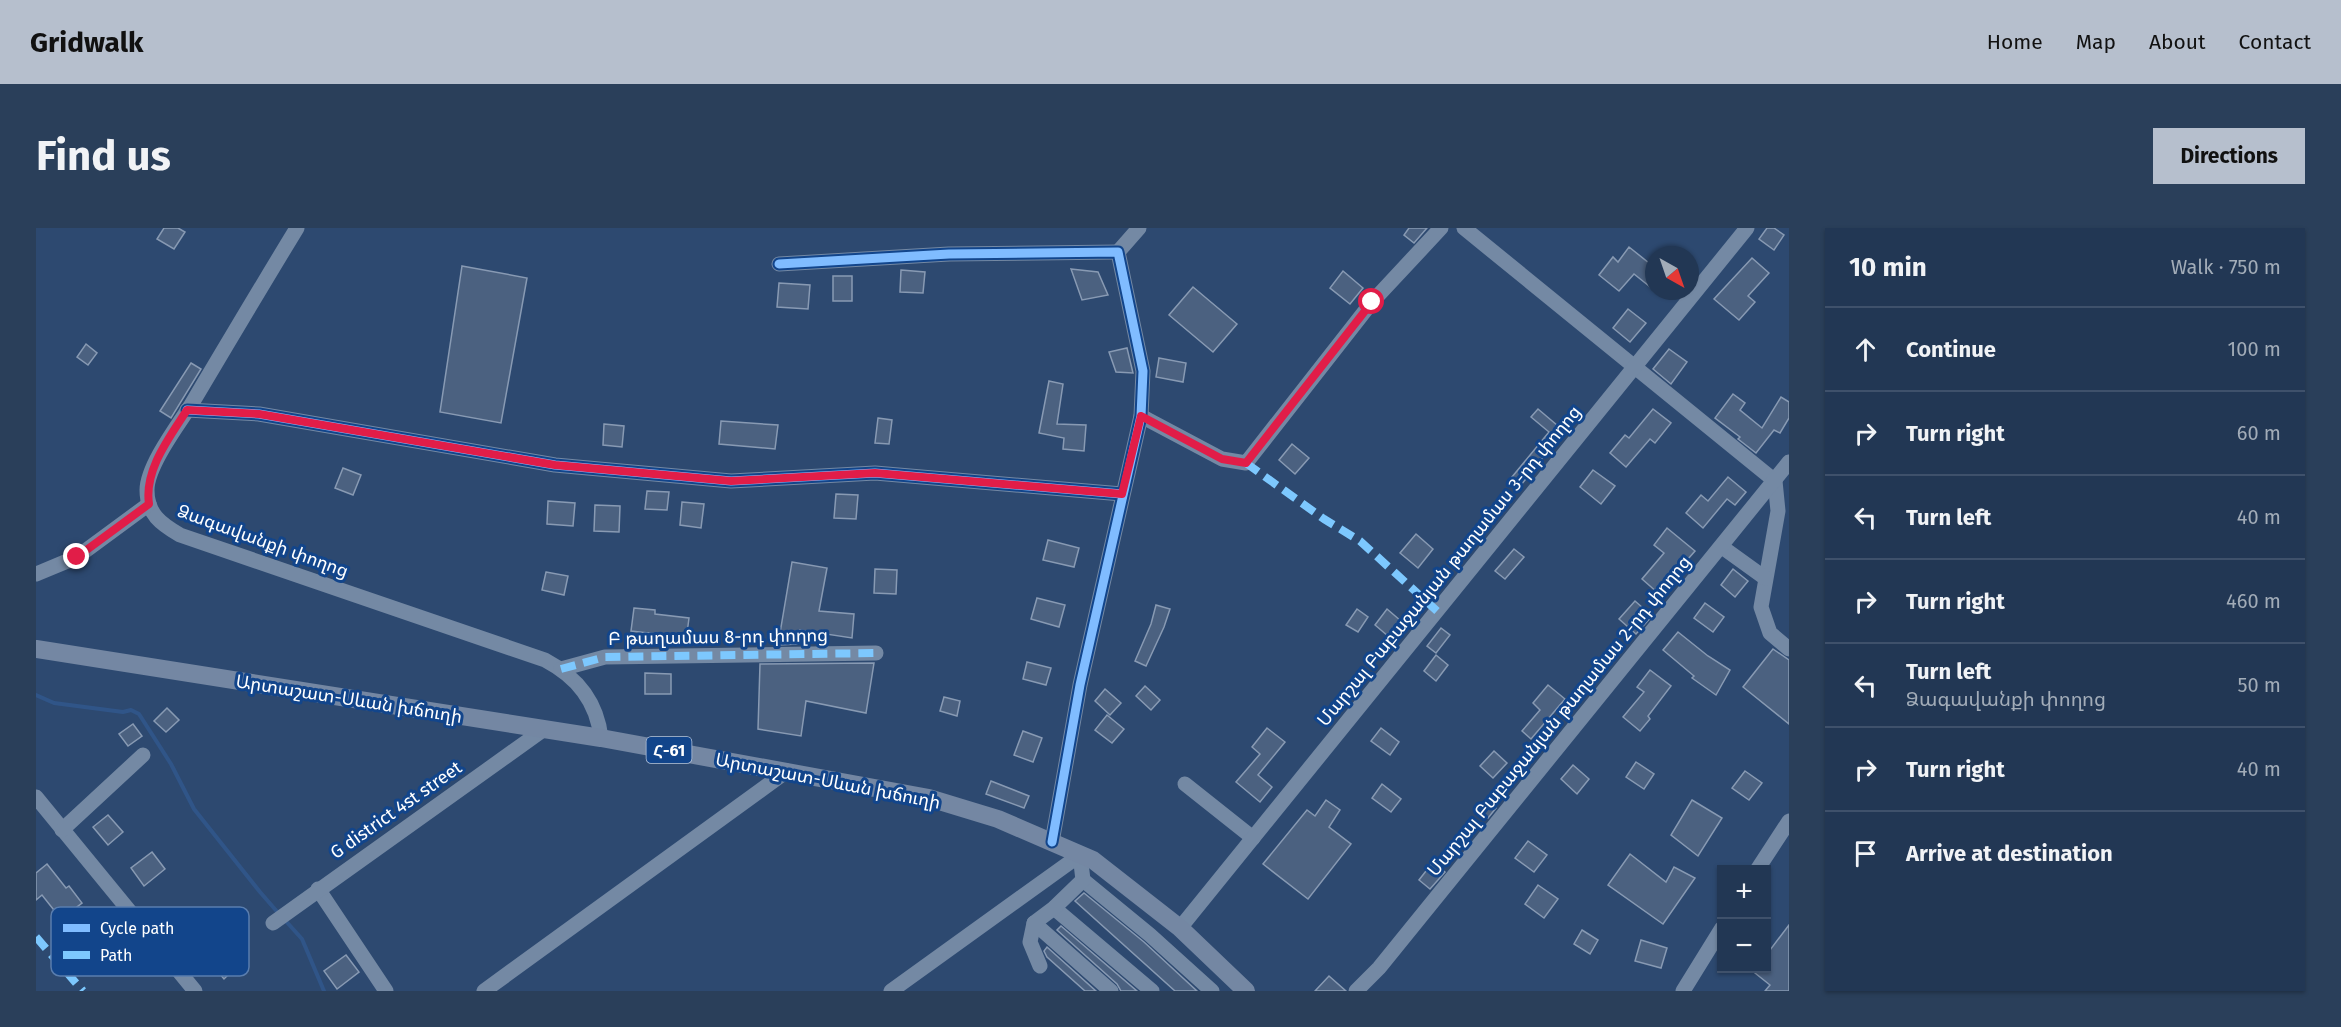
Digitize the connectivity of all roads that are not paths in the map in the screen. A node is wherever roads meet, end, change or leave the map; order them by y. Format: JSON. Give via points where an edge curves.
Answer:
{"nodes":[{"id":1,"x":297,"y":228,"type":"edge"},
{"id":2,"x":1139,"y":228,"type":"edge"},
{"id":3,"x":1441,"y":228,"type":"edge"},
{"id":4,"x":1464,"y":228,"type":"edge"},
{"id":5,"x":1747,"y":228,"type":"edge"},
{"id":6,"x":1118,"y":252,"type":"junction"},
{"id":7,"x":779,"y":264,"type":"dead end"},
{"id":8,"x":1635,"y":367,"type":"junction"},
{"id":9,"x":187,"y":410,"type":"junction"},
{"id":10,"x":1141,"y":416,"type":"junction"},
{"id":11,"x":1789,"y":462,"type":"edge"},
{"id":12,"x":1775,"y":481,"type":"junction"},
{"id":13,"x":1122,"y":494,"type":"junction"},
{"id":14,"x":149,"y":504,"type":"junction"},
{"id":15,"x":1722,"y":547,"type":"junction"},
{"id":16,"x":36,"y":574,"type":"edge"},
{"id":17,"x":1765,"y":578,"type":"junction"},
{"id":18,"x":36,"y":649,"type":"edge"},
{"id":19,"x":1789,"y":649,"type":"edge"},
{"id":20,"x":876,"y":653,"type":"dead end"},
{"id":21,"x":561,"y":669,"type":"junction"},
{"id":22,"x":543,"y":730,"type":"junction"},
{"id":23,"x":601,"y":738,"type":"junction"},
{"id":24,"x":143,"y":755,"type":"dead end"},
{"id":25,"x":787,"y":771,"type":"junction"},
{"id":26,"x":1185,"y":784,"type":"dead end"},
{"id":27,"x":36,"y":797,"type":"edge"},
{"id":28,"x":1789,"y":821,"type":"edge"},
{"id":29,"x":62,"y":830,"type":"junction"},
{"id":30,"x":1253,"y":838,"type":"junction"},
{"id":31,"x":1784,"y":838,"type":"edge"},
{"id":32,"x":1052,"y":842,"type":"junction"},
{"id":33,"x":1080,"y":855,"type":"junction"},
{"id":34,"x":1761,"y":865,"type":"edge"},
{"id":35,"x":1083,"y":880,"type":"junction"},
{"id":36,"x":318,"y":889,"type":"junction"},
{"id":37,"x":126,"y":907,"type":"edge"},
{"id":38,"x":1054,"y":908,"type":"junction"},
{"id":39,"x":273,"y":923,"type":"dead end"},
{"id":40,"x":1034,"y":923,"type":"junction"},
{"id":41,"x":1180,"y":928,"type":"junction"},
{"id":42,"x":1717,"y":936,"type":"edge"},
{"id":43,"x":1040,"y":966,"type":"dead end"},
{"id":44,"x":183,"y":976,"type":"edge"},
{"id":45,"x":195,"y":991,"type":"edge"},
{"id":46,"x":386,"y":991,"type":"edge"},
{"id":47,"x":484,"y":991,"type":"edge"},
{"id":48,"x":891,"y":991,"type":"edge"},
{"id":49,"x":1111,"y":991,"type":"edge"},
{"id":50,"x":1152,"y":991,"type":"edge"},
{"id":51,"x":1212,"y":991,"type":"edge"},
{"id":52,"x":1246,"y":991,"type":"edge"},
{"id":53,"x":1356,"y":991,"type":"edge"},
{"id":54,"x":1683,"y":991,"type":"edge"}],
"edges":[{"from":1,"to":9,"type":"street"},
{"from":2,"to":6,"type":"street"},
{"from":3,"to":10,"type":"street","via":[[1372,302],[1246,463],[1222,459]]},
{"from":4,"to":8,"type":"street"},
{"from":5,"to":8,"type":"street","name":"Մարշալ Բաբաջանյան թաղամաս 3-րդ փողոց"},
{"from":6,"to":7,"type":"street","via":[[949,254]]},
{"from":6,"to":10,"type":"street","via":[[1143,371]]},
{"from":8,"to":12,"type":"street"},
{"from":8,"to":30,"type":"street","name":"Մարշալ Բաբաջանյան թաղամաս 3-րդ փողոց"},
{"from":9,"to":13,"type":"street","via":[[259,414],[555,465],[731,481],[875,473]]},
{"from":9,"to":14,"type":"street","via":[[151,473]]},
{"from":10,"to":13,"type":"street"},
{"from":11,"to":12,"type":"street","name":"Մարշալ Բաբաջանյան թաղամաս 2-րդ փողոց"},
{"from":12,"to":15,"type":"street","name":"Մարշալ Բաբաջանյան թաղամաս 2-րդ փողոց"},
{"from":12,"to":17,"type":"street","via":[[1778,511]]},
{"from":13,"to":32,"type":"street","via":[[1080,685]]},
{"from":14,"to":16,"type":"street","via":[[77,557]]},
{"from":14,"to":21,"type":"street","name":"Ձագավանքի փողոց","via":[[160,523],[180,535],[534,656]]},
{"from":15,"to":17,"type":"street"},
{"from":15,"to":53,"type":"street","name":"Մարշալ Բաբաջանյան թաղամաս 2-րդ փողոց","via":[[1379,968]]},
{"from":17,"to":19,"type":"street","via":[[1761,607],[1770,633]]},
{"from":18,"to":22,"type":"main road","name":"Արտաշատ-Սևան խճուղի","number":"Հ-61"},
{"from":20,"to":21,"type":"street","name":"Բ թաղամաս 8-րդ փողոց","via":[[606,657]]},
{"from":21,"to":23,"type":"street","name":"Ձագավանքի փողոց","via":[[591,704],[599,719]]},
{"from":22,"to":23,"type":"main road","name":"Արտաշատ-Սևան խճուղի","number":"Հ-61"},
{"from":22,"to":36,"type":"street","name":"G district 4st street"},
{"from":23,"to":25,"type":"main road","name":"Արտաշատ-Սևան խճուղի","number":"Հ-61"},
{"from":24,"to":29,"type":"street"},
{"from":25,"to":32,"type":"main road","name":"Արտաշատ-Սևան խճուղի","number":"Հ-61","via":[[929,798],[998,819]]},
{"from":25,"to":47,"type":"street"},
{"from":26,"to":30,"type":"street"},
{"from":27,"to":29,"type":"street"},
{"from":28,"to":31,"type":"street"},
{"from":29,"to":37,"type":"street"},
{"from":30,"to":41,"type":"street","name":"Մարշալ Բաբաջանյան թաղամաս 3-րդ փողոց"},
{"from":31,"to":34,"type":"street"},
{"from":32,"to":33,"type":"main road","name":"Արտաշատ-Սևան խճուղի","number":"Հ-61"},
{"from":33,"to":35,"type":"street"},
{"from":33,"to":41,"type":"main road","name":"Արտաշատ-Սևան խճուղի","number":"Հ-61","via":[[1093,860]]},
{"from":33,"to":48,"type":"street"},
{"from":35,"to":38,"type":"street"},
{"from":35,"to":51,"type":"street"},
{"from":36,"to":39,"type":"street","name":"G district 4st street"},
{"from":36,"to":46,"type":"street"},
{"from":38,"to":40,"type":"street"},
{"from":38,"to":50,"type":"street"},
{"from":40,"to":43,"type":"street","via":[[1030,942]]},
{"from":40,"to":49,"type":"street"},
{"from":41,"to":52,"type":"main road","name":"Արտաշատ-Սևան խճուղի","number":"Հ-61"},
{"from":42,"to":54,"type":"street"},
{"from":44,"to":45,"type":"street"}]}
